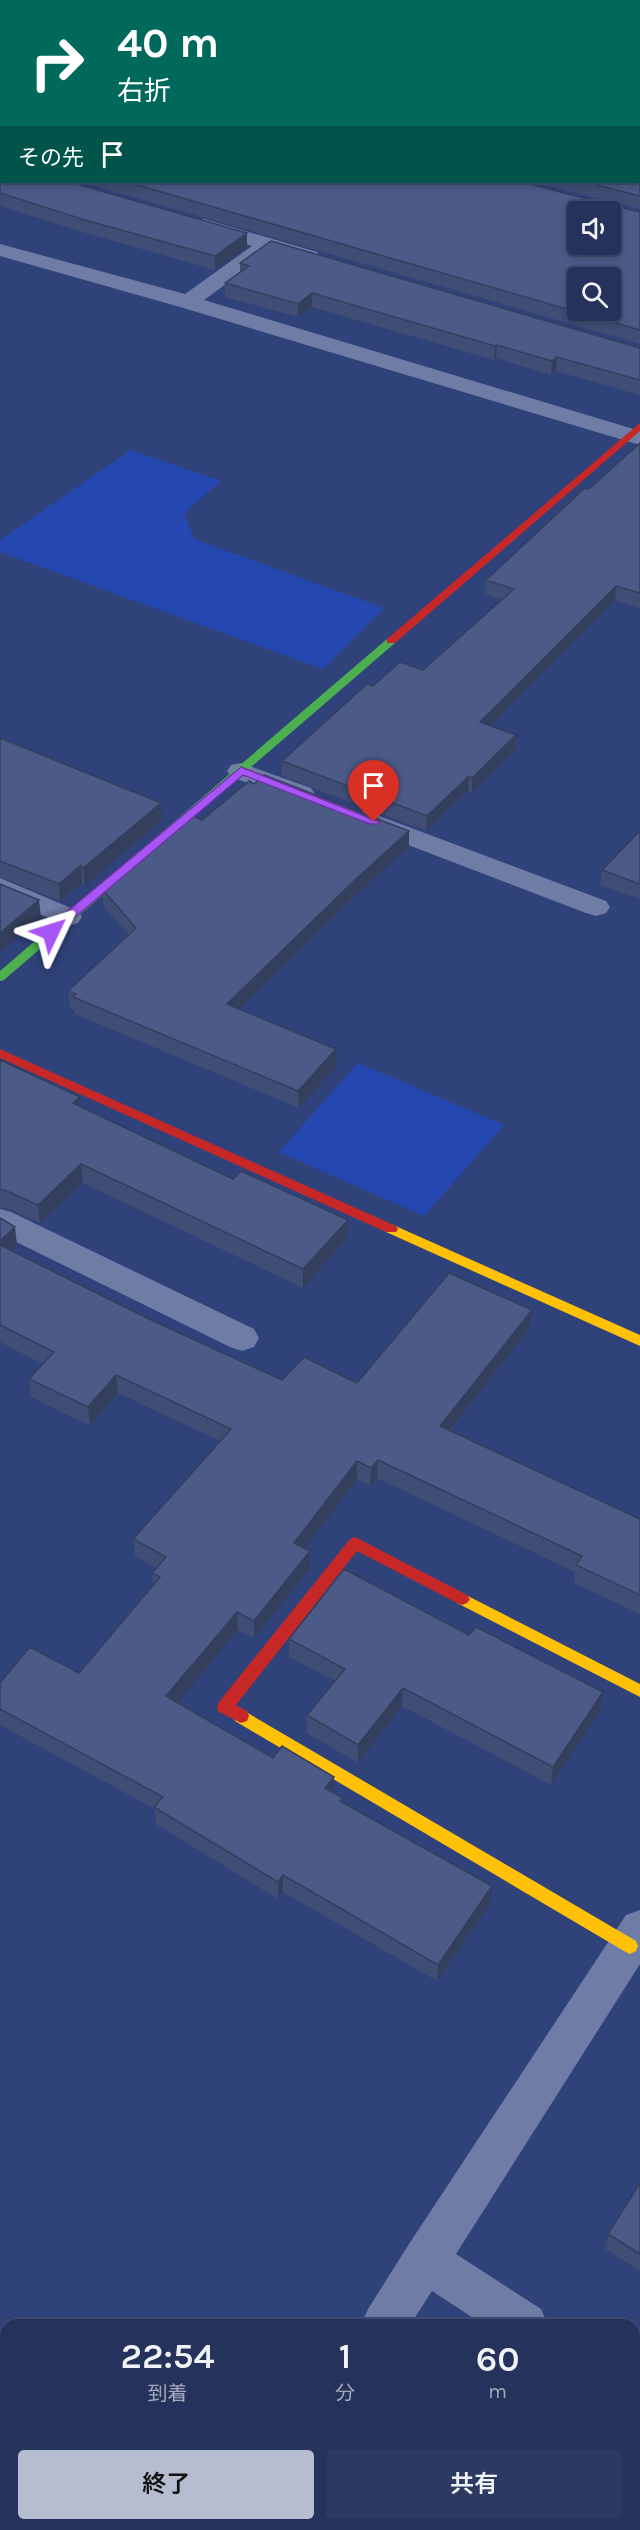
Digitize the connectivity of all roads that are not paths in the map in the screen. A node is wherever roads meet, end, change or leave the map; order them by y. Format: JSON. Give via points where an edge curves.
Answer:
{"nodes":[{"id":1,"x":190,"y":221,"type":"edge"},
{"id":2,"x":268,"y":244,"type":"junction"},
{"id":3,"x":0,"y":250,"type":"edge"},
{"id":4,"x":325,"y":261,"type":"edge"},
{"id":5,"x":188,"y":302,"type":"junction"},
{"id":6,"x":636,"y":433,"type":"edge"},
{"id":7,"x":241,"y":771,"type":"junction"},
{"id":8,"x":0,"y":887,"type":"edge"},
{"id":9,"x":596,"y":907,"type":"dead end"},
{"id":10,"x":68,"y":917,"type":"junction"},
{"id":11,"x":0,"y":978,"type":"edge"},
{"id":12,"x":0,"y":1053,"type":"edge"},
{"id":13,"x":0,"y":1220,"type":"edge"},
{"id":14,"x":242,"y":1338,"type":"dead end"},
{"id":15,"x":640,"y":1341,"type":"edge"},
{"id":16,"x":640,"y":1691,"type":"edge"},
{"id":17,"x":635,"y":1937,"type":"edge"},
{"id":18,"x":425,"y":2260,"type":"junction"},
{"id":19,"x":388,"y":2319,"type":"edge"},
{"id":20,"x":516,"y":2319,"type":"edge"}],
"edges":[{"from":1,"to":2,"type":"street"},
{"from":2,"to":4,"type":"street"},
{"from":2,"to":5,"type":"street"},
{"from":3,"to":5,"type":"street"},
{"from":5,"to":6,"type":"street"},
{"from":6,"to":7,"type":"street"},
{"from":7,"to":9,"type":"street"},
{"from":7,"to":10,"type":"street"},
{"from":8,"to":10,"type":"street"},
{"from":10,"to":11,"type":"street"},
{"from":12,"to":15,"type":"street"},
{"from":13,"to":14,"type":"street"},
{"from":16,"to":17,"type":"street","via":[[355,1543],[225,1707]]},
{"from":17,"to":18,"type":"street"},
{"from":18,"to":19,"type":"street"},
{"from":18,"to":20,"type":"street"}]}
